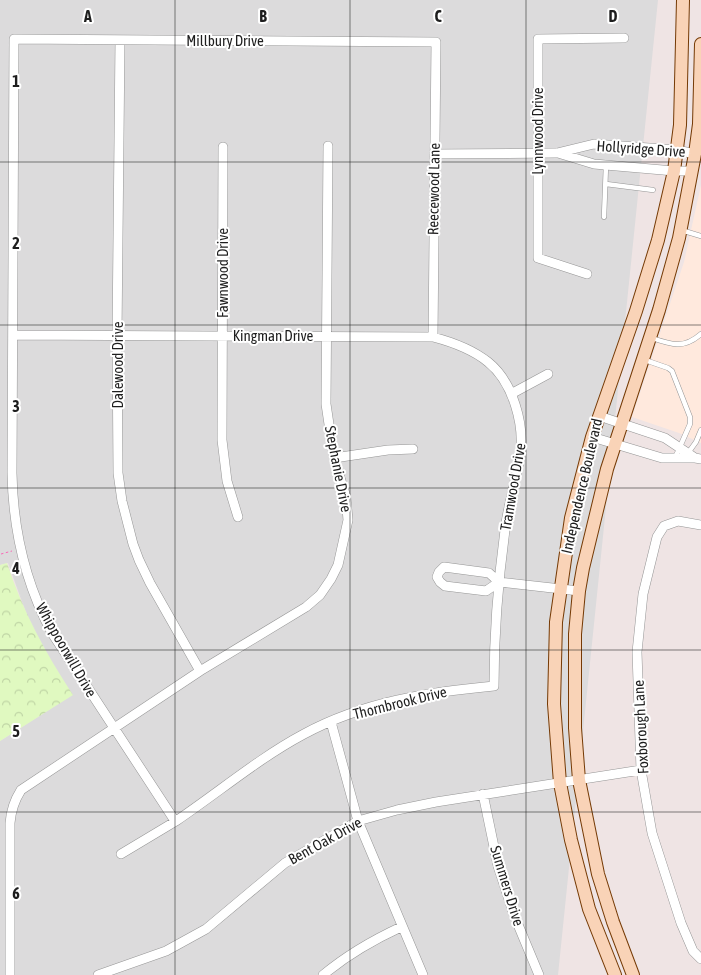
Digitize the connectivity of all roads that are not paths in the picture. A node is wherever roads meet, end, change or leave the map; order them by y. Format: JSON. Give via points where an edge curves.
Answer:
{"nodes":[{"id":1,"x":682,"y":0,"type":"edge"},
{"id":2,"x":624,"y":38,"type":"dead end"},
{"id":3,"x":14,"y":39,"type":"joint"},
{"id":4,"x":120,"y":40,"type":"junction"},
{"id":5,"x":436,"y":42,"type":"joint"},
{"id":6,"x":701,"y":44,"type":"edge"},
{"id":7,"x":328,"y":146,"type":"dead end"},
{"id":8,"x":223,"y":147,"type":"dead end"},
{"id":9,"x":677,"y":150,"type":"junction"},
{"id":10,"x":538,"y":153,"type":"junction"},
{"id":11,"x":557,"y":153,"type":"junction"},
{"id":12,"x":434,"y":154,"type":"junction"},
{"id":13,"x":695,"y":154,"type":"junction"},
{"id":14,"x":606,"y":165,"type":"junction"},
{"id":15,"x":674,"y":171,"type":"junction"},
{"id":16,"x":691,"y":171,"type":"junction"},
{"id":17,"x":606,"y":184,"type":"junction"},
{"id":18,"x":653,"y":190,"type":"dead end"},
{"id":19,"x":604,"y":217,"type":"dead end"},
{"id":20,"x":660,"y":228,"type":"junction"},
{"id":21,"x":680,"y":230,"type":"junction"},
{"id":22,"x":701,"y":236,"type":"edge"},
{"id":23,"x":587,"y":274,"type":"dead end"},
{"id":24,"x":701,"y":334,"type":"edge"},
{"id":25,"x":12,"y":335,"type":"junction"},
{"id":26,"x":117,"y":336,"type":"junction"},
{"id":27,"x":223,"y":336,"type":"junction"},
{"id":28,"x":327,"y":336,"type":"junction"},
{"id":29,"x":433,"y":337,"type":"junction"},
{"id":30,"x":650,"y":338,"type":"junction"},
{"id":31,"x":622,"y":351,"type":"junction"},
{"id":32,"x":643,"y":359,"type":"junction"},
{"id":33,"x":548,"y":374,"type":"dead end"},
{"id":34,"x":511,"y":394,"type":"junction"},
{"id":35,"x":599,"y":416,"type":"junction"},
{"id":36,"x":622,"y":424,"type":"junction"},
{"id":37,"x":701,"y":430,"type":"edge"},
{"id":38,"x":592,"y":436,"type":"junction"},
{"id":39,"x":615,"y":443,"type":"junction"},
{"id":40,"x":679,"y":447,"type":"junction"},
{"id":41,"x":413,"y":449,"type":"dead end"},
{"id":42,"x":695,"y":457,"type":"edge"},
{"id":43,"x":334,"y":458,"type":"junction"},
{"id":44,"x":675,"y":458,"type":"junction"},
{"id":45,"x":238,"y":517,"type":"dead end"},
{"id":46,"x":701,"y":525,"type":"edge"},
{"id":47,"x":499,"y":582,"type":"junction"},
{"id":48,"x":559,"y":589,"type":"junction"},
{"id":49,"x":579,"y":591,"type":"junction"},
{"id":50,"x":200,"y":671,"type":"junction"},
{"id":51,"x":331,"y":722,"type":"junction"},
{"id":52,"x":114,"y":728,"type":"junction"},
{"id":53,"x":641,"y":770,"type":"junction"},
{"id":54,"x":579,"y":780,"type":"junction"},
{"id":55,"x":560,"y":783,"type":"junction"},
{"id":56,"x":483,"y":794,"type":"junction"},
{"id":57,"x":175,"y":821,"type":"junction"},
{"id":58,"x":358,"y":821,"type":"junction"},
{"id":59,"x":121,"y":854,"type":"dead end"},
{"id":60,"x":401,"y":927,"type":"junction"},
{"id":61,"x":701,"y":959,"type":"edge"},
{"id":62,"x":10,"y":975,"type":"edge"},
{"id":63,"x":98,"y":975,"type":"edge"},
{"id":64,"x":322,"y":975,"type":"edge"},
{"id":65,"x":423,"y":975,"type":"edge"},
{"id":66,"x":539,"y":975,"type":"edge"},
{"id":67,"x":615,"y":975,"type":"edge"},
{"id":68,"x":633,"y":975,"type":"edge"}],
"edges":[{"from":1,"to":9,"type":"main road","name":"Independence Boulevard","via":[[682,83]]},
{"from":2,"to":10,"type":"street","name":"Lynnwood Drive","via":[[538,39]]},
{"from":3,"to":4,"type":"street","name":"Millbury Drive"},
{"from":3,"to":25,"type":"street","name":"Whippoorwill Drive"},
{"from":4,"to":5,"type":"street","name":"Millbury Drive"},
{"from":4,"to":26,"type":"street","name":"Dalewood Drive"},
{"from":5,"to":12,"type":"street","name":"Reecewood Lane"},
{"from":6,"to":13,"type":"main road","name":"Independence Boulevard"},
{"from":7,"to":28,"type":"street","name":"Stephanie Drive"},
{"from":8,"to":27,"type":"street","name":"Fawnwood Drive"},
{"from":9,"to":11,"type":"street","name":"Hollyridge Drive","via":[[594,144]]},
{"from":9,"to":13,"type":"street","name":"Hollyridge Drive"},
{"from":9,"to":15,"type":"main road","name":"Independence Boulevard"},
{"from":10,"to":11,"type":"street","name":"Hollyridge Drive"},
{"from":10,"to":12,"type":"street","name":"Hollyridge Drive"},
{"from":10,"to":23,"type":"street","name":"Lynnwood Drive","via":[[538,258]]},
{"from":11,"to":14,"type":"street","name":"Hollyridge Drive"},
{"from":12,"to":29,"type":"street","name":"Reecewood Lane"},
{"from":13,"to":16,"type":"main road","name":"Independence Boulevard"},
{"from":14,"to":15,"type":"street","name":"Hollyridge Drive"},
{"from":14,"to":17,"type":"lane"},
{"from":15,"to":16,"type":"street","name":"Hollyridge Drive"},
{"from":15,"to":20,"type":"main road","name":"Independence Boulevard"},
{"from":16,"to":21,"type":"main road","name":"Independence Boulevard"},
{"from":17,"to":18,"type":"lane"},
{"from":17,"to":19,"type":"lane"},
{"from":20,"to":21,"type":"main road"},
{"from":20,"to":31,"type":"main road","name":"Independence Boulevard"},
{"from":21,"to":22,"type":"lane"},
{"from":21,"to":30,"type":"main road","name":"Independence Boulevard"},
{"from":24,"to":30,"type":"lane","via":[[688,343],[673,344]]},
{"from":25,"to":26,"type":"street","name":"Kingman Drive"},
{"from":25,"to":52,"type":"street","name":"Whippoorwill Drive","via":[[12,490],[20,550],[48,624]]},
{"from":26,"to":27,"type":"street","name":"Kingman Drive"},
{"from":26,"to":50,"type":"street","name":"Dalewood Drive","via":[[118,473],[128,526],[150,583]]},
{"from":27,"to":28,"type":"street","name":"Kingman Drive"},
{"from":27,"to":45,"type":"street","name":"Fawnwood Drive","via":[[222,440]]},
{"from":28,"to":29,"type":"street","name":"Kingman Drive"},
{"from":28,"to":43,"type":"street","name":"Stephanie Drive","via":[[326,404]]},
{"from":29,"to":34,"type":"street","name":"Kingman Drive","via":[[453,343],[488,362]]},
{"from":30,"to":32,"type":"main road","name":"Independence Boulevard"},
{"from":31,"to":32,"type":"main road"},
{"from":31,"to":35,"type":"main road","name":"Independence Boulevard"},
{"from":32,"to":36,"type":"main road","name":"Independence Boulevard"},
{"from":32,"to":40,"type":"lane","via":[[672,371],[690,418]]},
{"from":33,"to":34,"type":"street"},
{"from":34,"to":47,"type":"street","name":"Tramwood Drive","via":[[522,436],[521,455],[507,513]]},
{"from":35,"to":36,"type":"street"},
{"from":35,"to":38,"type":"main road","name":"Independence Boulevard"},
{"from":36,"to":39,"type":"main road","name":"Independence Boulevard"},
{"from":36,"to":40,"type":"street","via":[[665,438]]},
{"from":37,"to":42,"type":"lane"},
{"from":38,"to":39,"type":"street"},
{"from":38,"to":48,"type":"main road","name":"Independence Boulevard"},
{"from":39,"to":44,"type":"street","via":[[662,458]]},
{"from":39,"to":49,"type":"main road","name":"Independence Boulevard","via":[[591,528]]},
{"from":40,"to":42,"type":"street"},
{"from":40,"to":44,"type":"lane"},
{"from":41,"to":43,"type":"street"},
{"from":42,"to":44,"type":"street"},
{"from":43,"to":50,"type":"street","name":"Stephanie Drive","via":[[346,497],[348,520],[338,565],[331,579],[306,607]]},
{"from":46,"to":53,"type":"street","name":"Foxborough Lane","via":[[678,521],[664,526],[657,537],[643,594],[637,652]]},
{"from":47,"to":47,"type":"street","via":[[486,591],[445,586],[437,577],[444,567],[451,566],[489,573]]},
{"from":47,"to":48,"type":"street"},
{"from":47,"to":51,"type":"street","name":"Thornbrook Drive","via":[[494,686],[402,699],[362,709]]},
{"from":48,"to":49,"type":"street"},
{"from":48,"to":55,"type":"main road","name":"Independence Boulevard","via":[[554,704]]},
{"from":49,"to":54,"type":"main road","name":"Independence Boulevard","via":[[574,656]]},
{"from":50,"to":52,"type":"street","name":"Stephanie Drive"},
{"from":51,"to":57,"type":"street","name":"Thornbrook Drive","via":[[280,748]]},
{"from":51,"to":58,"type":"street"},
{"from":52,"to":57,"type":"street","name":"Whippoorwill Drive"},
{"from":52,"to":62,"type":"street","name":"Stephanie Drive","via":[[22,790],[14,802],[10,823]]},
{"from":53,"to":54,"type":"street","name":"Bent Oak Drive"},
{"from":53,"to":61,"type":"street","name":"Foxborough Lane","via":[[652,833],[681,923],[693,951]]},
{"from":54,"to":55,"type":"street","name":"Bent Oak Drive"},
{"from":54,"to":68,"type":"main road","name":"Independence Boulevard","via":[[598,874]]},
{"from":55,"to":56,"type":"street","name":"Bent Oak Drive"},
{"from":55,"to":67,"type":"main road","name":"Independence Boulevard","via":[[571,840],[590,909]]},
{"from":56,"to":58,"type":"street","name":"Bent Oak Drive","via":[[397,810]]},
{"from":56,"to":66,"type":"street","name":"Summers Drive","via":[[498,866]]},
{"from":57,"to":59,"type":"street","name":"Thornbrook Drive"},
{"from":58,"to":60,"type":"street"},
{"from":58,"to":63,"type":"street","name":"Bent Oak Drive","via":[[285,863],[206,929],[166,951]]},
{"from":60,"to":64,"type":"street","via":[[372,940]]},
{"from":60,"to":65,"type":"street"}]}
